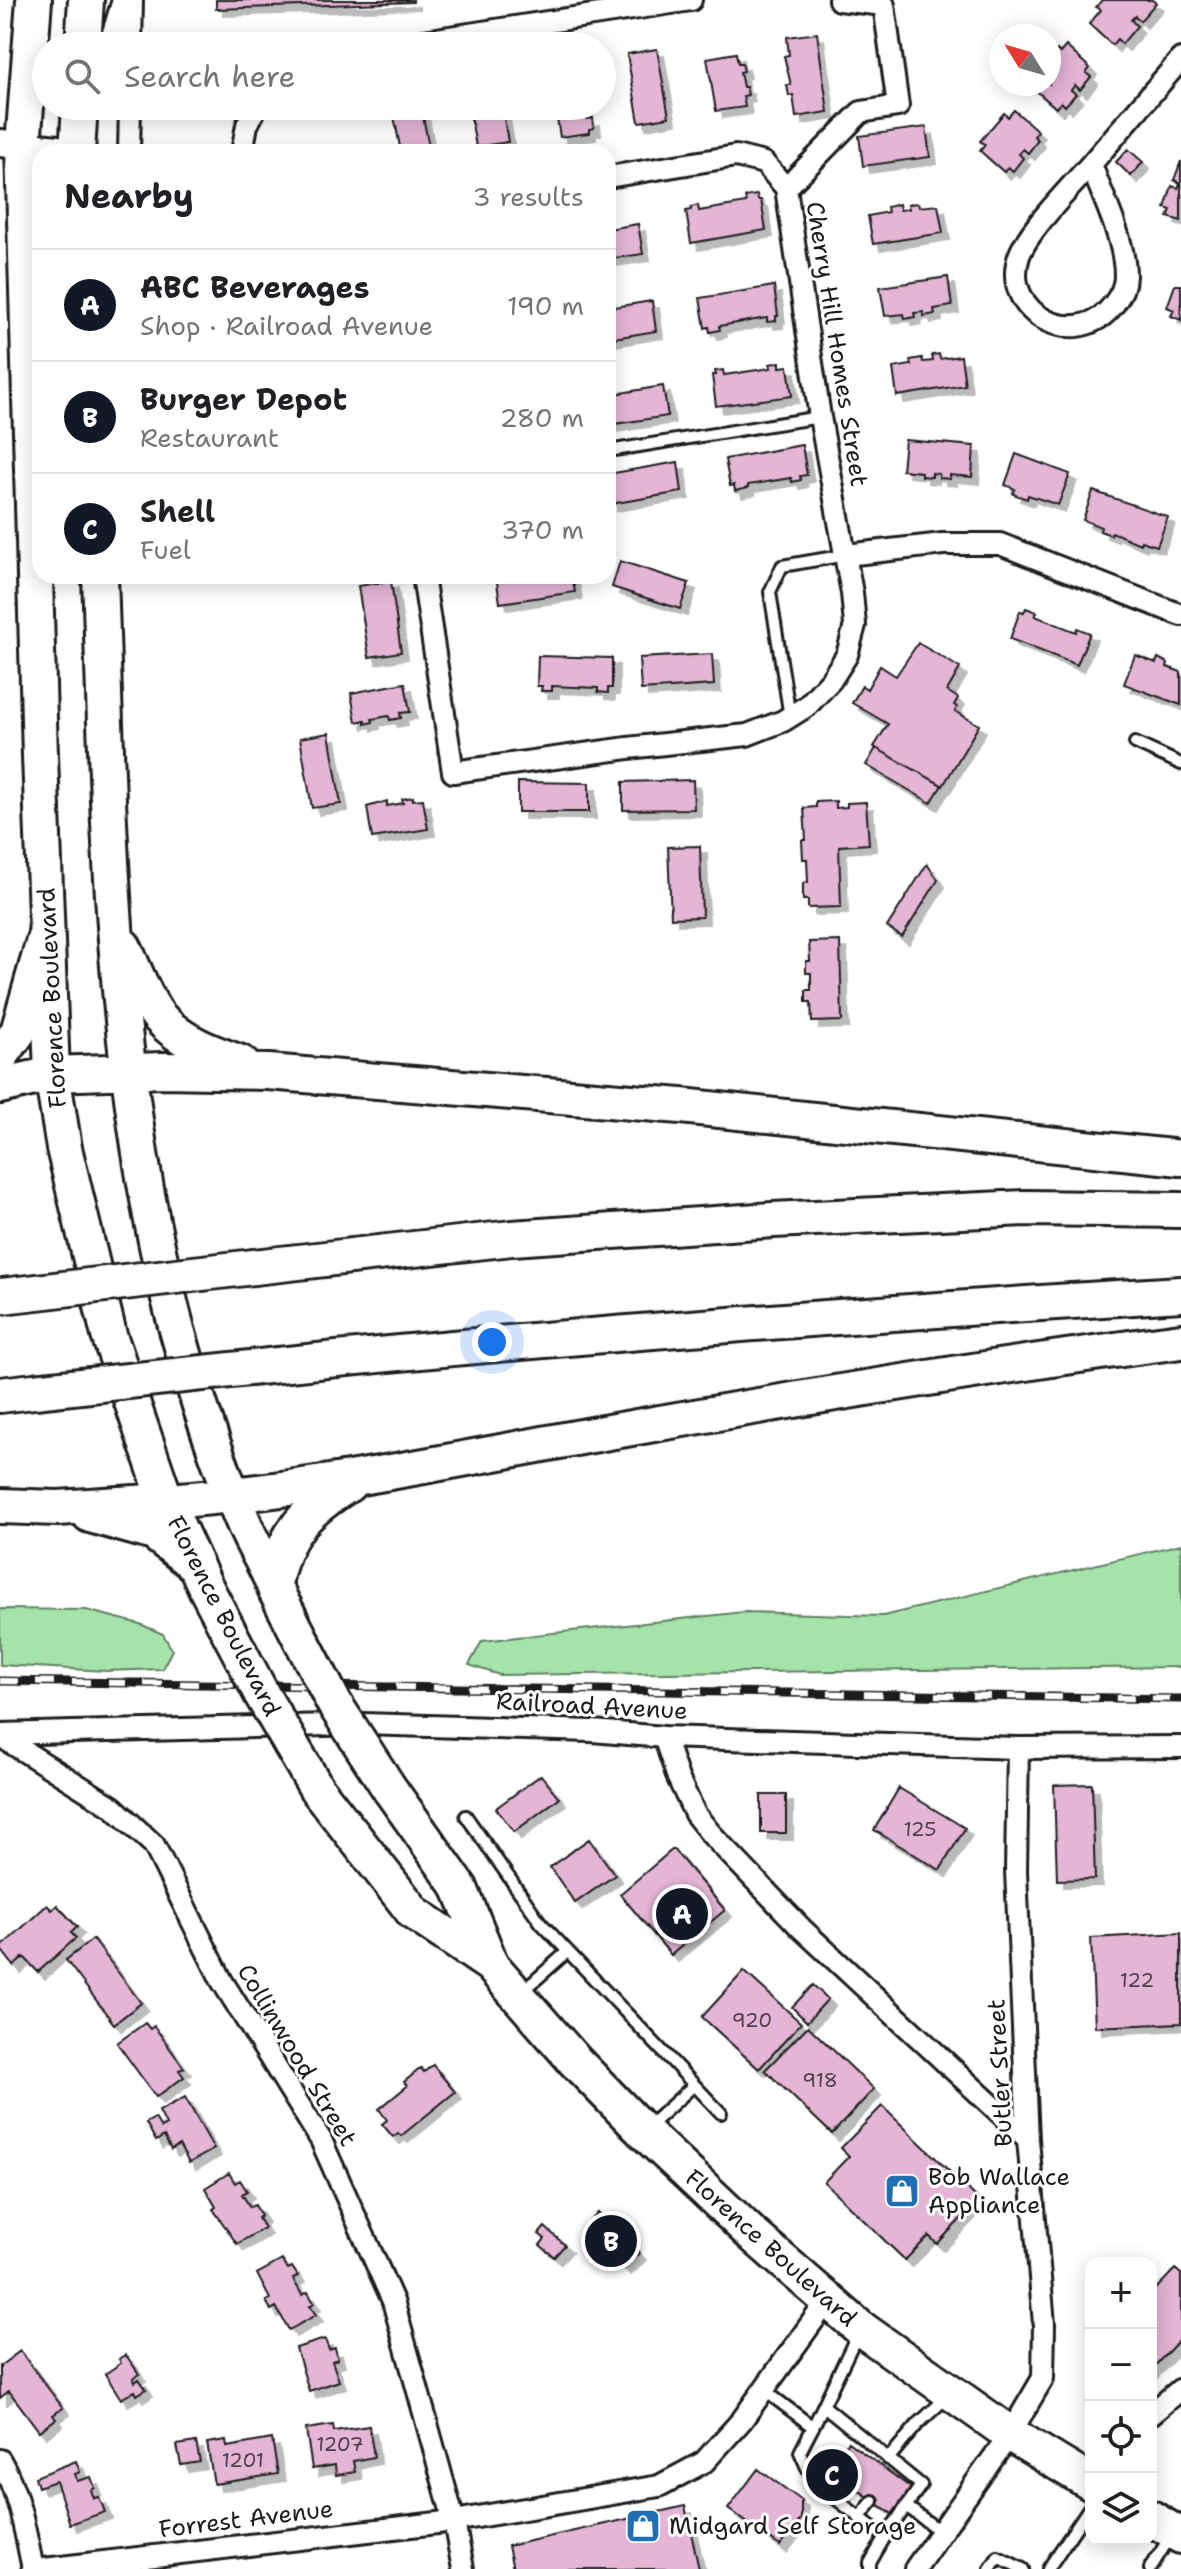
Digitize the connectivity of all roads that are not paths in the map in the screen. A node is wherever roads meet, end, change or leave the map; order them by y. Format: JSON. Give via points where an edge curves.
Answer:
{"nodes":[{"id":1,"x":34,"y":0,"type":"edge"},
{"id":2,"x":86,"y":0,"type":"edge"},
{"id":3,"x":123,"y":0,"type":"edge"},
{"id":4,"x":132,"y":0,"type":"edge"},
{"id":5,"x":691,"y":0,"type":"edge"},
{"id":6,"x":839,"y":0,"type":"edge"},
{"id":7,"x":84,"y":32,"type":"edge"},
{"id":8,"x":113,"y":32,"type":"edge"},
{"id":9,"x":131,"y":32,"type":"edge"},
{"id":10,"x":482,"y":32,"type":"edge"},
{"id":11,"x":1181,"y":59,"type":"edge"},
{"id":12,"x":79,"y":120,"type":"edge"},
{"id":13,"x":87,"y":120,"type":"edge"},
{"id":14,"x":130,"y":120,"type":"edge"},
{"id":15,"x":250,"y":120,"type":"edge"},
{"id":16,"x":11,"y":144,"type":"edge"},
{"id":17,"x":78,"y":144,"type":"edge"},
{"id":18,"x":80,"y":144,"type":"edge"},
{"id":19,"x":129,"y":144,"type":"edge"},
{"id":20,"x":243,"y":144,"type":"edge"},
{"id":21,"x":32,"y":147,"type":"edge"},
{"id":22,"x":1091,"y":164,"type":"junction"},
{"id":23,"x":616,"y":176,"type":"edge"},
{"id":24,"x":786,"y":188,"type":"junction"},
{"id":25,"x":820,"y":417,"type":"junction"},
{"id":26,"x":616,"y":450,"type":"edge"},
{"id":27,"x":846,"y":555,"type":"junction"},
{"id":28,"x":100,"y":584,"type":"edge"},
{"id":29,"x":424,"y":584,"type":"edge"},
{"id":30,"x":1181,"y":615,"type":"edge"},
{"id":31,"x":790,"y":717,"type":"junction"},
{"id":32,"x":1135,"y":743,"type":"dead end"},
{"id":33,"x":1181,"y":764,"type":"edge"},
{"id":34,"x":114,"y":928,"type":"junction"},
{"id":35,"x":46,"y":933,"type":"junction"},
{"id":36,"x":0,"y":1057,"type":"edge"},
{"id":37,"x":127,"y":1071,"type":"junction"},
{"id":38,"x":268,"y":1072,"type":"junction"},
{"id":39,"x":52,"y":1074,"type":"junction"},
{"id":40,"x":0,"y":1086,"type":"edge"},
{"id":41,"x":1181,"y":1158,"type":"edge"},
{"id":42,"x":1181,"y":1210,"type":"edge"},
{"id":43,"x":1181,"y":1294,"type":"edge"},
{"id":44,"x":1,"y":1296,"type":"edge"},
{"id":45,"x":1181,"y":1341,"type":"edge"},
{"id":46,"x":0,"y":1395,"type":"edge"},
{"id":47,"x":355,"y":1480,"type":"junction"},
{"id":48,"x":233,"y":1496,"type":"junction"},
{"id":49,"x":166,"y":1501,"type":"junction"},
{"id":50,"x":0,"y":1506,"type":"edge"},
{"id":51,"x":58,"y":1508,"type":"junction"},
{"id":52,"x":201,"y":1577,"type":"junction"},
{"id":53,"x":275,"y":1588,"type":"junction"},
{"id":54,"x":0,"y":1735,"type":"edge"},
{"id":55,"x":664,"y":1737,"type":"junction"},
{"id":56,"x":1181,"y":1747,"type":"edge"},
{"id":57,"x":1018,"y":1748,"type":"junction"},
{"id":58,"x":466,"y":1816,"type":"dead end"},
{"id":59,"x":567,"y":1952,"type":"junction"},
{"id":60,"x":491,"y":1965,"type":"junction"},
{"id":61,"x":517,"y":1997,"type":"junction"},
{"id":62,"x":694,"y":2085,"type":"junction"},
{"id":63,"x":721,"y":2113,"type":"dead end"},
{"id":64,"x":643,"y":2131,"type":"junction"},
{"id":65,"x":1028,"y":2139,"type":"junction"},
{"id":66,"x":828,"y":2300,"type":"junction"},
{"id":67,"x":860,"y":2328,"type":"junction"},
{"id":68,"x":1181,"y":2389,"type":"edge"},
{"id":69,"x":764,"y":2390,"type":"junction"},
{"id":70,"x":952,"y":2393,"type":"junction"},
{"id":71,"x":824,"y":2406,"type":"junction"},
{"id":72,"x":1157,"y":2409,"type":"edge"},
{"id":73,"x":813,"y":2427,"type":"junction"},
{"id":74,"x":1010,"y":2434,"type":"junction"},
{"id":75,"x":888,"y":2459,"type":"junction"},
{"id":76,"x":0,"y":2460,"type":"edge"},
{"id":77,"x":1085,"y":2472,"type":"edge"},
{"id":78,"x":847,"y":2482,"type":"dead end"},
{"id":79,"x":835,"y":2498,"type":"junction"},
{"id":80,"x":873,"y":2501,"type":"dead end"},
{"id":81,"x":906,"y":2506,"type":"junction"},
{"id":82,"x":1085,"y":2514,"type":"edge"},
{"id":83,"x":859,"y":2518,"type":"junction"},
{"id":84,"x":454,"y":2521,"type":"junction"},
{"id":85,"x":1169,"y":2529,"type":"edge"},
{"id":86,"x":941,"y":2532,"type":"junction"},
{"id":87,"x":885,"y":2537,"type":"junction"},
{"id":88,"x":33,"y":2569,"type":"edge"},
{"id":89,"x":44,"y":2569,"type":"edge"},
{"id":90,"x":463,"y":2569,"type":"edge"},
{"id":91,"x":870,"y":2569,"type":"edge"},
{"id":92,"x":915,"y":2569,"type":"edge"},
{"id":93,"x":990,"y":2569,"type":"edge"},
{"id":94,"x":1023,"y":2569,"type":"edge"},
{"id":95,"x":1048,"y":2569,"type":"edge"},
{"id":96,"x":1150,"y":2569,"type":"edge"}],
"edges":[{"from":1,"to":16,"type":"main road","name":"Florence Boulevard"},
{"from":2,"to":7,"type":"main road"},
{"from":3,"to":8,"type":"street"},
{"from":4,"to":9,"type":"street"},
{"from":5,"to":10,"type":"street"},
{"from":6,"to":24,"type":"street","via":[[884,5],[898,106],[861,112]]},
{"from":11,"to":22,"type":"street"},
{"from":12,"to":17,"type":"main road"},
{"from":13,"to":18,"type":"street"},
{"from":14,"to":19,"type":"street"},
{"from":15,"to":20,"type":"street"},
{"from":16,"to":21,"type":"street"},
{"from":16,"to":35,"type":"main road","name":"Florence Boulevard"},
{"from":22,"to":22,"type":"street","via":[[1019,255],[1016,272],[1027,306],[1057,326],[1093,323],[1119,298],[1125,280],[1119,244]]},
{"from":23,"to":24,"type":"street","name":"Cherry Hill Homes Street","via":[[736,156],[764,163]]},
{"from":24,"to":25,"type":"street","name":"Cherry Hill Homes Street"},
{"from":25,"to":26,"type":"lane"},
{"from":25,"to":27,"type":"street","name":"Cherry Hill Homes Street"},
{"from":27,"to":30,"type":"street","via":[[943,544],[1000,544]]},
{"from":27,"to":31,"type":"street","name":"Cherry Hill Homes Street","via":[[855,625],[847,655],[831,680]]},
{"from":27,"to":31,"type":"lane","via":[[782,566],[770,592]]},
{"from":28,"to":34,"type":"main road","name":"Florence Boulevard"},
{"from":29,"to":31,"type":"street","name":"Cherry Hill Homes Street","via":[[453,772],[747,735]]},
{"from":32,"to":33,"type":"lane"},
{"from":34,"to":37,"type":"main road","name":"Florence Boulevard"},
{"from":34,"to":38,"type":"main road","via":[[158,1017],[208,1052]]},
{"from":35,"to":36,"type":"main road","via":[[18,1032]]},
{"from":35,"to":39,"type":"main road","name":"Florence Boulevard"},
{"from":37,"to":38,"type":"main road"},
{"from":37,"to":39,"type":"main road"},
{"from":37,"to":48,"type":"main road","name":"Florence Boulevard","via":[[172,1311],[199,1408]]},
{"from":38,"to":41,"type":"main road","via":[[681,1106]]},
{"from":39,"to":40,"type":"main road"},
{"from":39,"to":49,"type":"main road","name":"Florence Boulevard","via":[[64,1148],[109,1335]]},
{"from":42,"to":44,"type":"main road","bridge":true,"via":[[1025,1208],[512,1238]]},
{"from":43,"to":46,"type":"main road","bridge":true,"via":[[465,1346]]},
{"from":45,"to":47,"type":"main road","via":[[652,1424]]},
{"from":47,"to":48,"type":"main road"},
{"from":47,"to":53,"type":"main road","via":[[316,1504],[295,1530],[278,1560]]},
{"from":48,"to":49,"type":"main road"},
{"from":48,"to":53,"type":"main road","name":"Florence Boulevard"},
{"from":49,"to":51,"type":"main road"},
{"from":49,"to":52,"type":"main road","name":"Florence Boulevard"},
{"from":50,"to":51,"type":"main road"},
{"from":51,"to":52,"type":"main road","via":[[154,1533]]},
{"from":52,"to":60,"type":"main road","name":"Florence Boulevard","bridge":true,"via":[[317,1789],[414,1913]]},
{"from":53,"to":60,"type":"main road","name":"Florence Boulevard","bridge":true,"via":[[334,1703],[460,1888]]},
{"from":54,"to":55,"type":"street","name":"Railroad Avenue","via":[[363,1724]]},
{"from":54,"to":84,"type":"street","name":"Collinwood Street","via":[[113,1807],[154,1845],[222,1981],[321,2140],[393,2301]]},
{"from":55,"to":57,"type":"street","name":"Railroad Avenue"},
{"from":55,"to":65,"type":"street","via":[[695,1814],[711,1834],[802,1929]]},
{"from":56,"to":57,"type":"street","name":"Railroad Avenue"},
{"from":57,"to":65,"type":"street","name":"Butler Street","via":[[1016,1871]]},
{"from":58,"to":59,"type":"lane"},
{"from":59,"to":61,"type":"lane"},
{"from":59,"to":62,"type":"lane"},
{"from":60,"to":61,"type":"main road","name":"Florence Boulevard"},
{"from":61,"to":64,"type":"main road","name":"Florence Boulevard"},
{"from":62,"to":63,"type":"lane"},
{"from":62,"to":64,"type":"lane"},
{"from":64,"to":66,"type":"main road","name":"Florence Boulevard"},
{"from":65,"to":74,"type":"street","name":"Butler Street","via":[[1044,2324],[1043,2378]]},
{"from":66,"to":67,"type":"main road","name":"Florence Boulevard"},
{"from":66,"to":69,"type":"street","name":"Forrest Avenue"},
{"from":67,"to":70,"type":"main road","name":"Florence Boulevard"},
{"from":67,"to":71,"type":"lane"},
{"from":68,"to":72,"type":"street"},
{"from":69,"to":73,"type":"lane"},
{"from":69,"to":84,"type":"street","name":"Forrest Avenue","via":[[704,2462],[659,2486]]},
{"from":70,"to":74,"type":"main road","name":"Florence Boulevard"},
{"from":70,"to":75,"type":"lane"},
{"from":71,"to":73,"type":"lane"},
{"from":71,"to":75,"type":"lane","via":[[870,2451]]},
{"from":73,"to":79,"type":"lane","via":[[800,2452],[813,2481]]},
{"from":74,"to":77,"type":"main road","name":"Florence Boulevard"},
{"from":74,"to":86,"type":"street","name":"Butler Street"},
{"from":75,"to":81,"type":"lane","via":[[896,2471],[921,2485]]},
{"from":76,"to":88,"type":"street","via":[[21,2511]]},
{"from":78,"to":79,"type":"lane"},
{"from":79,"to":83,"type":"lane"},
{"from":80,"to":83,"type":"lane"},
{"from":81,"to":86,"type":"lane"},
{"from":81,"to":87,"type":"lane"},
{"from":82,"to":95,"type":"lane"},
{"from":83,"to":87,"type":"lane"},
{"from":84,"to":89,"type":"street","name":"Forrest Avenue"},
{"from":84,"to":90,"type":"street","name":"Collinwood Street"},
{"from":85,"to":96,"type":"lane"},
{"from":86,"to":92,"type":"street","name":"Butler Street"},
{"from":87,"to":91,"type":"lane"},
{"from":93,"to":94,"type":"lane","via":[[998,2557]]}]}
